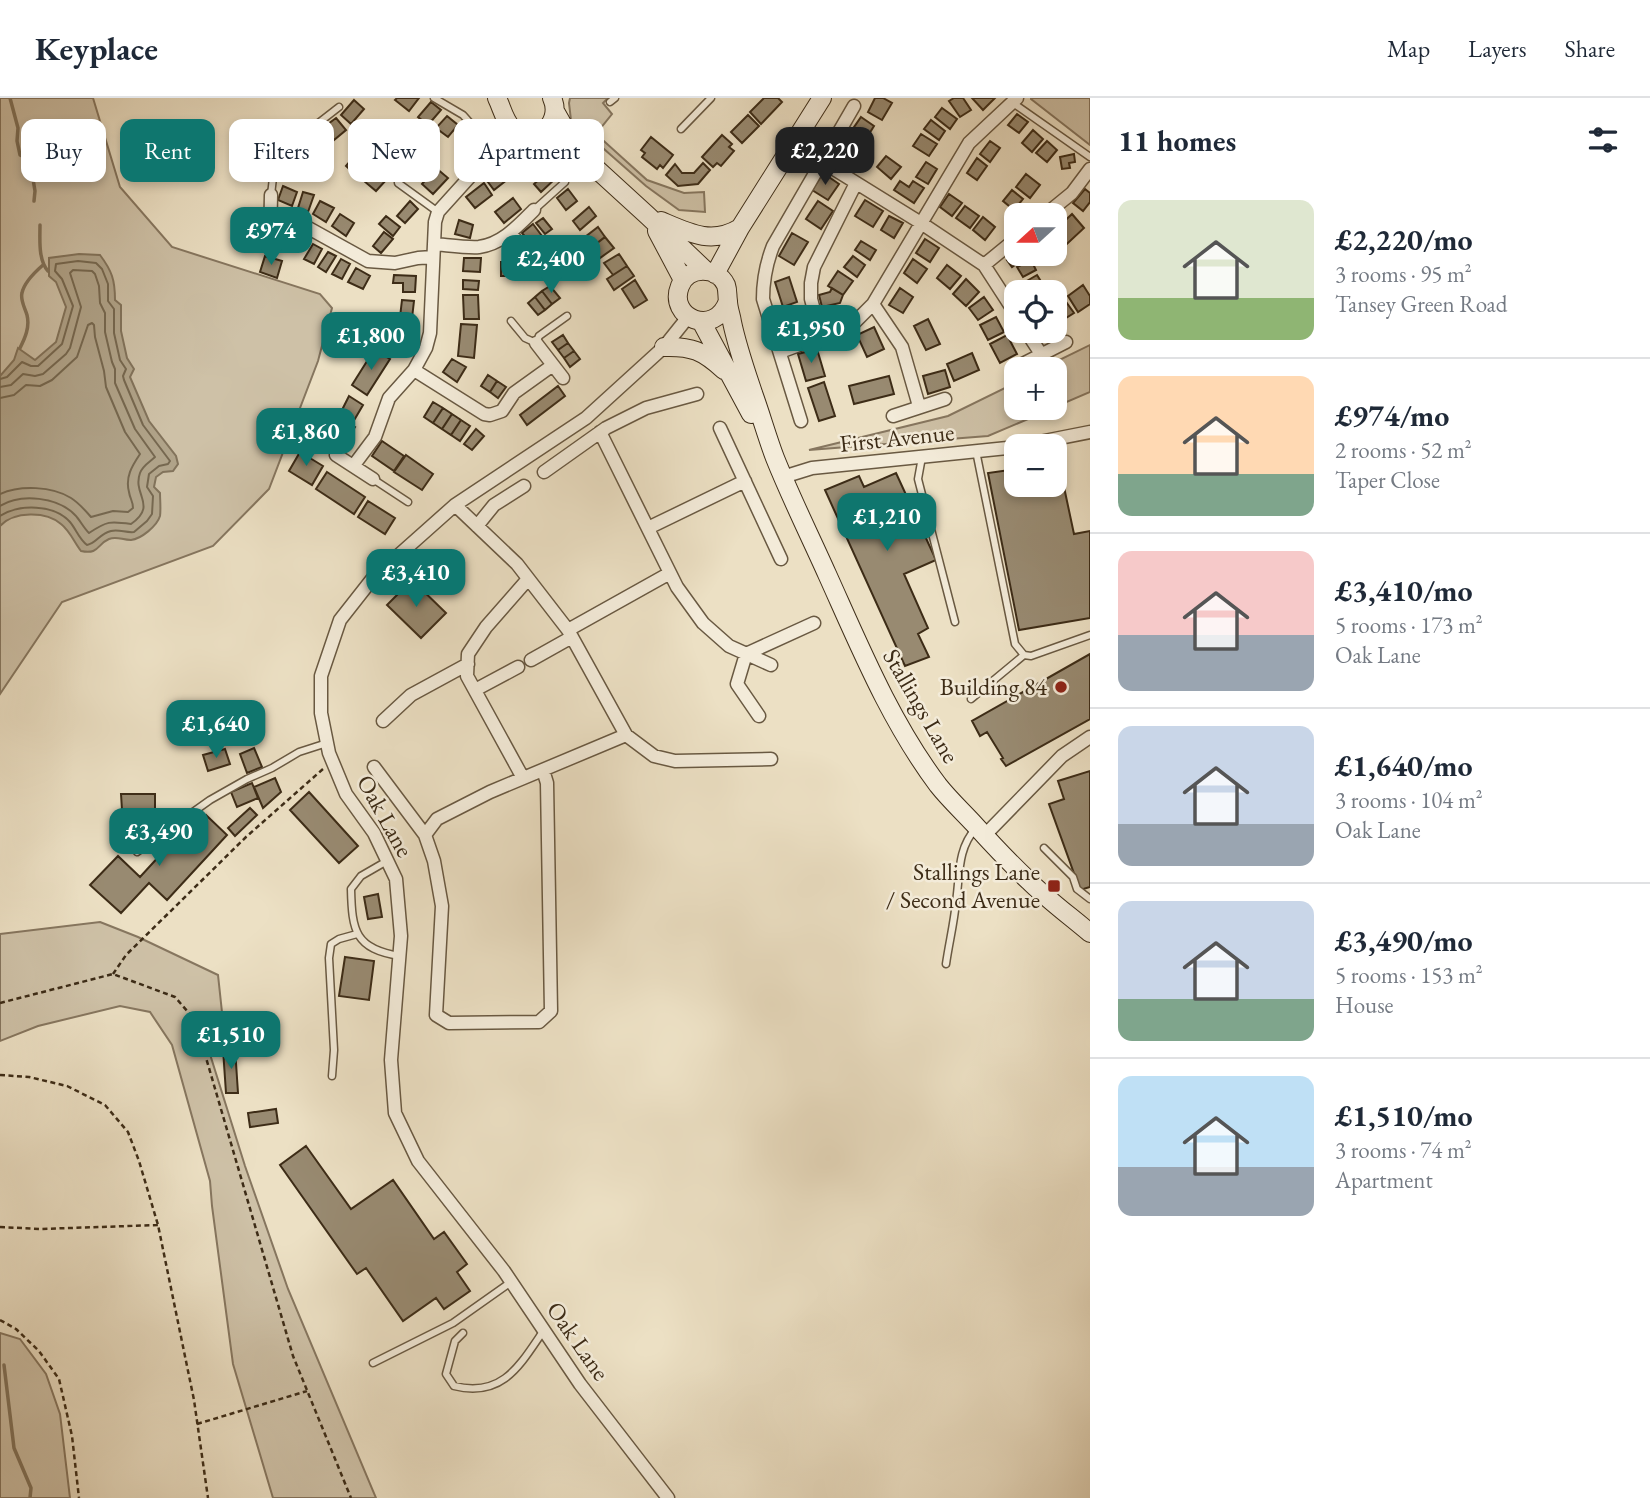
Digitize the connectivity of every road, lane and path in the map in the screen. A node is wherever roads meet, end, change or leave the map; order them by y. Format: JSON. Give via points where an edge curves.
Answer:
{"nodes":[{"id":1,"x":434,"y":98,"type":"edge"},
{"id":2,"x":711,"y":98,"type":"edge"},
{"id":3,"x":822,"y":98,"type":"edge"},
{"id":4,"x":1015,"y":100,"type":"edge"},
{"id":5,"x":555,"y":103,"type":"edge"},
{"id":6,"x":854,"y":106,"type":"dead end"},
{"id":7,"x":339,"y":107,"type":"dead end"},
{"id":8,"x":466,"y":119,"type":"edge"},
{"id":9,"x":563,"y":119,"type":"edge"},
{"id":10,"x":681,"y":129,"type":"dead end"},
{"id":11,"x":1090,"y":157,"type":"edge"},
{"id":12,"x":821,"y":161,"type":"junction"},
{"id":13,"x":1090,"y":169,"type":"edge"},
{"id":14,"x":604,"y":175,"type":"edge"},
{"id":15,"x":398,"y":182,"type":"edge"},
{"id":16,"x":465,"y":182,"type":"edge"},
{"id":17,"x":565,"y":182,"type":"dead end"},
{"id":18,"x":856,"y":183,"type":"junction"},
{"id":19,"x":271,"y":195,"type":"joint"},
{"id":20,"x":1060,"y":203,"type":"edge"},
{"id":21,"x":534,"y":210,"type":"joint"},
{"id":22,"x":438,"y":212,"type":"junction"},
{"id":23,"x":271,"y":216,"type":"junction"},
{"id":24,"x":649,"y":216,"type":"junction"},
{"id":25,"x":921,"y":223,"type":"junction"},
{"id":26,"x":740,"y":228,"type":"junction"},
{"id":27,"x":511,"y":233,"type":"junction"},
{"id":28,"x":270,"y":242,"type":"dead end"},
{"id":29,"x":522,"y":249,"type":"dead end"},
{"id":30,"x":1004,"y":249,"type":"edge"},
{"id":31,"x":434,"y":251,"type":"junction"},
{"id":32,"x":984,"y":265,"type":"junction"},
{"id":33,"x":710,"y":272,"type":"junction"},
{"id":34,"x":683,"y":280,"type":"junction"},
{"id":35,"x":1004,"y":296,"type":"edge"},
{"id":36,"x":728,"y":300,"type":"junction"},
{"id":37,"x":873,"y":304,"type":"junction"},
{"id":38,"x":567,"y":316,"type":"dead end"},
{"id":39,"x":695,"y":319,"type":"junction"},
{"id":40,"x":512,"y":321,"type":"dead end"},
{"id":41,"x":826,"y":336,"type":"junction"},
{"id":42,"x":536,"y":343,"type":"junction"},
{"id":43,"x":1034,"y":343,"type":"edge"},
{"id":44,"x":1064,"y":343,"type":"edge"},
{"id":45,"x":664,"y":347,"type":"junction"},
{"id":46,"x":780,"y":352,"type":"junction"},
{"id":47,"x":1041,"y":354,"type":"junction"},
{"id":48,"x":1035,"y":357,"type":"edge"},
{"id":49,"x":552,"y":365,"type":"junction"},
{"id":50,"x":414,"y":370,"type":"junction"},
{"id":51,"x":731,"y":377,"type":"junction"},
{"id":52,"x":563,"y":378,"type":"dead end"},
{"id":53,"x":697,"y":394,"type":"dead end"},
{"id":54,"x":946,"y":399,"type":"dead end"},
{"id":55,"x":919,"y":406,"type":"junction"},
{"id":56,"x":893,"y":416,"type":"dead end"},
{"id":57,"x":801,"y":421,"type":"dead end"},
{"id":58,"x":720,"y":428,"type":"dead end"},
{"id":59,"x":600,"y":432,"type":"junction"},
{"id":60,"x":1090,"y":432,"type":"edge"},
{"id":61,"x":1067,"y":436,"type":"edge"},
{"id":62,"x":1004,"y":448,"type":"edge"},
{"id":63,"x":976,"y":451,"type":"junction"},
{"id":64,"x":335,"y":455,"type":"dead end"},
{"id":65,"x":775,"y":457,"type":"junction"},
{"id":66,"x":922,"y":457,"type":"junction"},
{"id":67,"x":354,"y":465,"type":"junction"},
{"id":68,"x":544,"y":472,"type":"dead end"},
{"id":69,"x":783,"y":477,"type":"junction"},
{"id":70,"x":373,"y":479,"type":"joint"},
{"id":71,"x":746,"y":481,"type":"junction"},
{"id":72,"x":524,"y":486,"type":"dead end"},
{"id":73,"x":408,"y":502,"type":"dead end"},
{"id":74,"x":455,"y":505,"type":"junction"},
{"id":75,"x":477,"y":526,"type":"junction"},
{"id":76,"x":648,"y":528,"type":"junction"},
{"id":77,"x":781,"y":559,"type":"dead end"},
{"id":78,"x":670,"y":573,"type":"junction"},
{"id":79,"x":528,"y":579,"type":"junction"},
{"id":80,"x":955,"y":622,"type":"dead end"},
{"id":81,"x":814,"y":623,"type":"dead end"},
{"id":82,"x":570,"y":634,"type":"junction"},
{"id":83,"x":1090,"y":635,"type":"edge"},
{"id":84,"x":746,"y":654,"type":"junction"},
{"id":85,"x":1024,"y":655,"type":"junction"},
{"id":86,"x":531,"y":660,"type":"dead end"},
{"id":87,"x":468,"y":664,"type":"junction"},
{"id":88,"x":771,"y":665,"type":"dead end"},
{"id":89,"x":518,"y":667,"type":"dead end"},
{"id":90,"x":475,"y":690,"type":"junction"},
{"id":91,"x":971,"y":699,"type":"dead end"},
{"id":92,"x":759,"y":716,"type":"dead end"},
{"id":93,"x":383,"y":722,"type":"dead end"},
{"id":94,"x":626,"y":735,"type":"junction"},
{"id":95,"x":1090,"y":737,"type":"edge"},
{"id":96,"x":327,"y":743,"type":"junction"},
{"id":97,"x":771,"y":759,"type":"dead end"},
{"id":98,"x":332,"y":760,"type":"junction"},
{"id":99,"x":374,"y":767,"type":"dead end"},
{"id":100,"x":543,"y":770,"type":"junction"},
{"id":101,"x":523,"y":778,"type":"junction"},
{"id":102,"x":981,"y":831,"type":"junction"},
{"id":103,"x":425,"y":835,"type":"junction"},
{"id":104,"x":1044,"y":848,"type":"dead end"},
{"id":105,"x":137,"y":852,"type":"dead end"},
{"id":106,"x":387,"y":861,"type":"junction"},
{"id":107,"x":1090,"y":899,"type":"edge"},
{"id":108,"x":1090,"y":933,"type":"edge"},
{"id":109,"x":357,"y":934,"type":"junction"},
{"id":110,"x":400,"y":956,"type":"junction"},
{"id":111,"x":946,"y":964,"type":"dead end"},
{"id":112,"x":113,"y":974,"type":"junction"},
{"id":113,"x":0,"y":1003,"type":"edge"},
{"id":114,"x":0,"y":1075,"type":"edge"},
{"id":115,"x":332,"y":1076,"type":"dead end"},
{"id":116,"x":158,"y":1225,"type":"junction"},
{"id":117,"x":0,"y":1227,"type":"edge"},
{"id":118,"x":511,"y":1282,"type":"junction"},
{"id":119,"x":0,"y":1320,"type":"edge"},
{"id":120,"x":544,"y":1330,"type":"junction"},
{"id":121,"x":463,"y":1333,"type":"dead end"},
{"id":122,"x":373,"y":1363,"type":"dead end"},
{"id":123,"x":307,"y":1391,"type":"junction"},
{"id":124,"x":197,"y":1424,"type":"junction"},
{"id":125,"x":79,"y":1498,"type":"edge"},
{"id":126,"x":208,"y":1498,"type":"edge"},
{"id":127,"x":351,"y":1498,"type":"edge"},
{"id":128,"x":668,"y":1498,"type":"edge"}],
"edges":[{"from":1,"to":8,"type":"lane"},
{"from":2,"to":10,"type":"lane"},
{"from":3,"to":26,"type":"main road"},
{"from":4,"to":11,"type":"lane"},
{"from":4,"to":25,"type":"street","via":[[969,143]]},
{"from":5,"to":9,"type":"main road"},
{"from":6,"to":12,"type":"street"},
{"from":7,"to":19,"type":"lane","via":[[285,149],[274,169]]},
{"from":12,"to":18,"type":"street"},
{"from":12,"to":46,"type":"street","via":[[766,263],[763,299]]},
{"from":13,"to":20,"type":"street"},
{"from":14,"to":24,"type":"main road"},
{"from":15,"to":22,"type":"lane"},
{"from":16,"to":22,"type":"street"},
{"from":17,"to":21,"type":"lane"},
{"from":18,"to":25,"type":"street"},
{"from":18,"to":41,"type":"street","via":[[812,275],[811,299]]},
{"from":19,"to":23,"type":"street"},
{"from":21,"to":27,"type":"street"},
{"from":22,"to":31,"type":"street"},
{"from":23,"to":28,"type":"street"},
{"from":23,"to":31,"type":"street","via":[[294,220],[368,261],[395,263]]},
{"from":24,"to":26,"type":"main road","via":[[710,237],[727,236]]},
{"from":24,"to":33,"type":"main road"},
{"from":24,"to":34,"type":"main road"},
{"from":25,"to":32,"type":"street"},
{"from":25,"to":37,"type":"street"},
{"from":26,"to":33,"type":"main road"},
{"from":27,"to":29,"type":"street"},
{"from":27,"to":31,"type":"street","via":[[478,247]]},
{"from":30,"to":32,"type":"street"},
{"from":31,"to":50,"type":"street","via":[[430,333]]},
{"from":32,"to":35,"type":"street"},
{"from":33,"to":34,"type":"main road","via":[[697,271]]},
{"from":33,"to":36,"type":"main road","via":[[726,285]]},
{"from":34,"to":39,"type":"main road","via":[[679,304]]},
{"from":36,"to":39,"type":"main road","via":[[715,318]]},
{"from":36,"to":65,"type":"main road","via":[[735,340]]},
{"from":37,"to":41,"type":"street","via":[[855,322]]},
{"from":37,"to":55,"type":"street","via":[[902,347]]},
{"from":38,"to":42,"type":"lane"},
{"from":39,"to":45,"type":"street","name":"Oak Lane"},
{"from":39,"to":51,"type":"main road"},
{"from":40,"to":42,"type":"lane","via":[[525,338]]},
{"from":41,"to":46,"type":"street"},
{"from":42,"to":49,"type":"street"},
{"from":43,"to":47,"type":"street"},
{"from":44,"to":47,"type":"street"},
{"from":45,"to":51,"type":"main road","via":[[680,346],[707,355]]},
{"from":45,"to":74,"type":"street","name":"Oak Lane","via":[[586,418]]},
{"from":46,"to":57,"type":"street"},
{"from":47,"to":48,"type":"street"},
{"from":49,"to":50,"type":"street","via":[[514,393],[502,411],[490,415]]},
{"from":49,"to":52,"type":"street"},
{"from":50,"to":67,"type":"street","via":[[389,398],[375,437]]},
{"from":51,"to":65,"type":"main road"},
{"from":53,"to":59,"type":"street","via":[[646,408]]},
{"from":54,"to":55,"type":"street"},
{"from":55,"to":56,"type":"street"},
{"from":58,"to":71,"type":"street"},
{"from":59,"to":68,"type":"street"},
{"from":59,"to":76,"type":"street"},
{"from":60,"to":61,"type":"street","name":"First Avenue"},
{"from":62,"to":63,"type":"street","name":"First Avenue"},
{"from":63,"to":66,"type":"street","name":"First Avenue"},
{"from":63,"to":85,"type":"lane","via":[[1015,644]]},
{"from":64,"to":67,"type":"street"},
{"from":65,"to":69,"type":"main road","name":"Stallings Lane"},
{"from":66,"to":69,"type":"street","name":"First Avenue","via":[[812,468]]},
{"from":66,"to":80,"type":"lane","via":[[918,479]]},
{"from":67,"to":70,"type":"street"},
{"from":69,"to":102,"type":"main road","name":"Stallings Lane","via":[[906,737],[939,787]]},
{"from":70,"to":73,"type":"lane"},
{"from":71,"to":76,"type":"street"},
{"from":71,"to":77,"type":"street"},
{"from":72,"to":75,"type":"street","via":[[494,505]]},
{"from":74,"to":75,"type":"street"},
{"from":74,"to":96,"type":"street","name":"Oak Lane","via":[[373,578],[340,620],[321,676]]},
{"from":75,"to":79,"type":"street"},
{"from":76,"to":78,"type":"street"},
{"from":78,"to":82,"type":"street"},
{"from":78,"to":84,"type":"street","via":[[703,623]]},
{"from":79,"to":82,"type":"street"},
{"from":79,"to":87,"type":"street","via":[[486,627],[468,654]]},
{"from":81,"to":84,"type":"street"},
{"from":82,"to":86,"type":"street"},
{"from":82,"to":94,"type":"street"},
{"from":83,"to":85,"type":"lane"},
{"from":84,"to":88,"type":"street"},
{"from":84,"to":92,"type":"street","via":[[737,684]]},
{"from":85,"to":91,"type":"lane"},
{"from":87,"to":90,"type":"street","via":[[467,676]]},
{"from":87,"to":93,"type":"street","via":[[411,695]]},
{"from":89,"to":90,"type":"street"},
{"from":90,"to":101,"type":"street"},
{"from":94,"to":97,"type":"street","via":[[654,756],[675,761]]},
{"from":94,"to":100,"type":"street"},
{"from":95,"to":102,"type":"street","via":[[1062,756]]},
{"from":96,"to":98,"type":"street","name":"Oak Lane"},
{"from":96,"to":105,"type":"lane","via":[[299,752],[210,800]]},
{"from":98,"to":106,"type":"street","name":"Oak Lane","via":[[345,794],[374,833]]},
{"from":98,"to":112,"type":"path","via":[[236,847],[126,955]]},
{"from":99,"to":103,"type":"street"},
{"from":100,"to":101,"type":"street"},
{"from":100,"to":103,"type":"street","via":[[547,783],[551,1011],[539,1022],[449,1023],[436,1015],[442,905]]},
{"from":101,"to":103,"type":"street","via":[[437,819]]},
{"from":102,"to":108,"type":"main road","name":"Stallings Lane","via":[[1030,883]]},
{"from":102,"to":111,"type":"lane","via":[[967,838],[962,851]]},
{"from":104,"to":107,"type":"lane"},
{"from":106,"to":109,"type":"lane","via":[[361,876],[351,889]]},
{"from":106,"to":110,"type":"street","name":"Oak Lane","via":[[396,879]]},
{"from":109,"to":110,"type":"lane","via":[[370,949]]},
{"from":109,"to":115,"type":"lane","via":[[331,944]]},
{"from":110,"to":118,"type":"street","name":"Oak Lane","via":[[391,1060],[395,1112],[418,1161]]},
{"from":112,"to":113,"type":"path"},
{"from":112,"to":123,"type":"path","via":[[175,997],[195,1020]]},
{"from":114,"to":116,"type":"path","via":[[67,1086],[104,1105],[128,1132]]},
{"from":116,"to":117,"type":"path"},
{"from":116,"to":124,"type":"path"},
{"from":118,"to":120,"type":"street","name":"Oak Lane"},
{"from":118,"to":122,"type":"lane","via":[[453,1323]]},
{"from":119,"to":125,"type":"path","via":[[39,1351],[59,1379]]},
{"from":120,"to":121,"type":"lane","via":[[514,1372],[495,1386],[468,1390],[454,1386],[446,1374],[455,1341]]},
{"from":120,"to":128,"type":"street","name":"Oak Lane"},
{"from":123,"to":124,"type":"path"},
{"from":123,"to":127,"type":"path"},
{"from":124,"to":126,"type":"path"}]}
